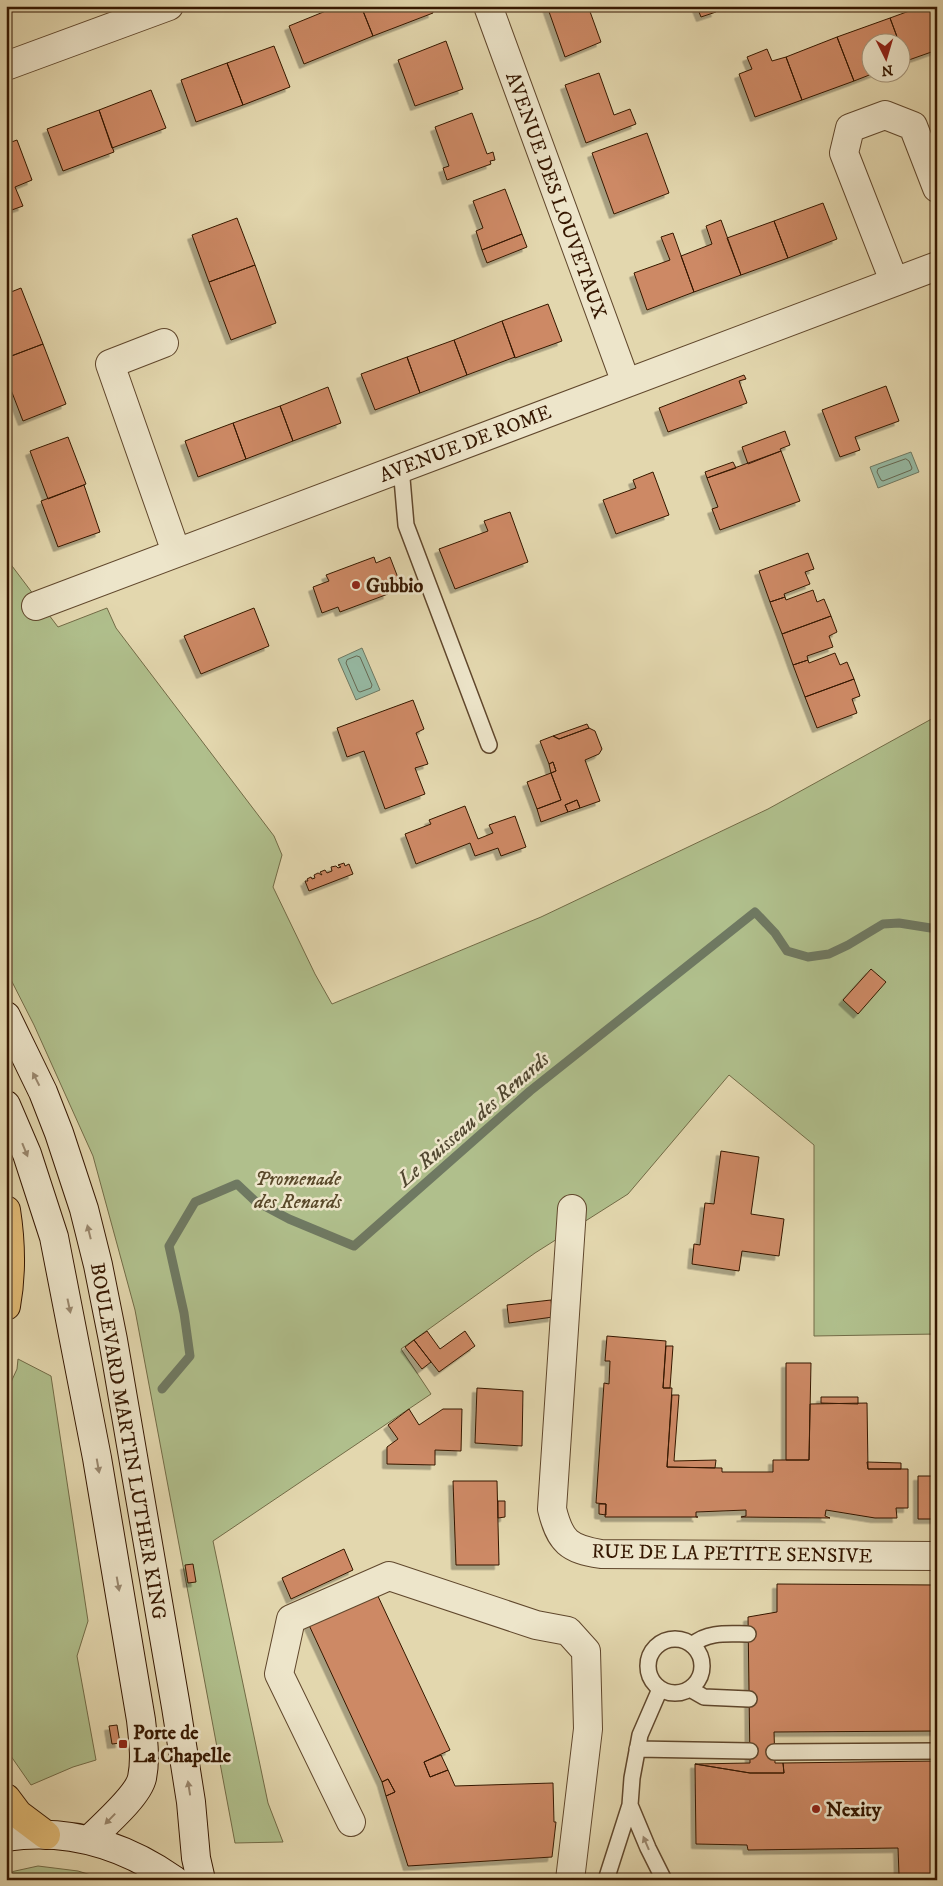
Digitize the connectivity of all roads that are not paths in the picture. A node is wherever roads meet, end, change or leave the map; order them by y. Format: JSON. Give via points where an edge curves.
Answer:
{"nodes":[{"id":1,"x":169,"y":6,"type":"edge"},
{"id":2,"x":488,"y":6,"type":"edge"},
{"id":3,"x":6,"y":66,"type":"edge"},
{"id":4,"x":937,"y":188,"type":"edge"},
{"id":5,"x":937,"y":266,"type":"edge"},
{"id":6,"x":894,"y":281,"type":"junction"},
{"id":7,"x":164,"y":343,"type":"dead end"},
{"id":8,"x":626,"y":383,"type":"junction"},
{"id":9,"x":401,"y":467,"type":"junction"},
{"id":10,"x":176,"y":552,"type":"junction"},
{"id":11,"x":36,"y":606,"type":"dead end"},
{"id":12,"x":489,"y":745,"type":"dead end"},
{"id":13,"x":6,"y":1016,"type":"edge"},
{"id":14,"x":6,"y":1105,"type":"edge"},
{"id":15,"x":6,"y":1210,"type":"edge"},
{"id":16,"x":572,"y":1210,"type":"dead end"},
{"id":17,"x":6,"y":1306,"type":"edge"},
{"id":18,"x":937,"y":1556,"type":"edge"},
{"id":19,"x":748,"y":1634,"type":"dead end"},
{"id":20,"x":692,"y":1645,"type":"junction"},
{"id":21,"x":660,"y":1689,"type":"junction"},
{"id":22,"x":690,"y":1689,"type":"junction"},
{"id":23,"x":749,"y":1699,"type":"dead end"},
{"id":24,"x":637,"y":1749,"type":"junction"},
{"id":25,"x":750,"y":1751,"type":"dead end"},
{"id":26,"x":774,"y":1752,"type":"dead end"},
{"id":27,"x":937,"y":1752,"type":"edge"},
{"id":28,"x":6,"y":1798,"type":"edge"},
{"id":29,"x":630,"y":1805,"type":"junction"},
{"id":30,"x":351,"y":1822,"type":"dead end"},
{"id":31,"x":46,"y":1834,"type":"junction"},
{"id":32,"x":6,"y":1837,"type":"edge"},
{"id":33,"x":89,"y":1840,"type":"junction"},
{"id":34,"x":174,"y":1880,"type":"edge"},
{"id":35,"x":200,"y":1880,"type":"edge"},
{"id":36,"x":570,"y":1880,"type":"edge"},
{"id":37,"x":606,"y":1880,"type":"edge"},
{"id":38,"x":664,"y":1880,"type":"edge"}],
"edges":[{"from":1,"to":3,"type":"street"},
{"from":2,"to":8,"type":"street","name":"AVENUE DES LOUVETAUX"},
{"from":4,"to":6,"type":"street","via":[[912,126],[885,115],[850,128],[844,154]]},
{"from":5,"to":6,"type":"street","name":"AVENUE DE ROME"},
{"from":6,"to":8,"type":"street","name":"AVENUE DE ROME"},
{"from":7,"to":10,"type":"street","via":[[110,364]]},
{"from":8,"to":9,"type":"street","name":"AVENUE DE ROME"},
{"from":9,"to":10,"type":"street","name":"AVENUE DE ROME"},
{"from":9,"to":12,"type":"lane","via":[[406,525]]},
{"from":10,"to":11,"type":"street","name":"AVENUE DE ROME"},
{"from":35,"to":13,"type":"street","name":"BOULEVARD MARTIN LUTHER KING","one_way":true,"via":[[176,1707],[98,1265],[84,1209],[58,1133]]},
{"from":14,"to":33,"type":"street","name":"BOULEVARD MARTIN LUTHER KING","one_way":true,"via":[[28,1154],[54,1237],[97,1458],[141,1720],[142,1780],[131,1797]]},
{"from":15,"to":17,"type":"highway","via":[[11,1245]]},
{"from":16,"to":18,"type":"street","name":"RUE DE LA PETITE SENSIVE","via":[[552,1509],[556,1526],[566,1541],[579,1550],[601,1554]]},
{"from":19,"to":20,"type":"lane","via":[[710,1635]]},
{"from":20,"to":21,"type":"lane","via":[[675,1638],[658,1644],[652,1651],[647,1667],[649,1676]]},
{"from":20,"to":22,"type":"lane","via":[[699,1652],[702,1670]]},
{"from":21,"to":22,"type":"lane","via":[[677,1693]]},
{"from":21,"to":24,"type":"lane"},
{"from":22,"to":23,"type":"lane","via":[[704,1697]]},
{"from":24,"to":25,"type":"lane"},
{"from":24,"to":29,"type":"lane"},
{"from":26,"to":27,"type":"lane"},
{"from":28,"to":31,"type":"highway","via":[[18,1814]]},
{"from":29,"to":37,"type":"lane"},
{"from":38,"to":29,"type":"lane","one_way":true},
{"from":30,"to":36,"type":"street","via":[[279,1674],[291,1619],[389,1576],[536,1625],[568,1631],[586,1651],[588,1728]]},
{"from":31,"to":32,"type":"street"},
{"from":31,"to":33,"type":"street"},
{"from":33,"to":34,"type":"street","via":[[127,1852]]}]}
